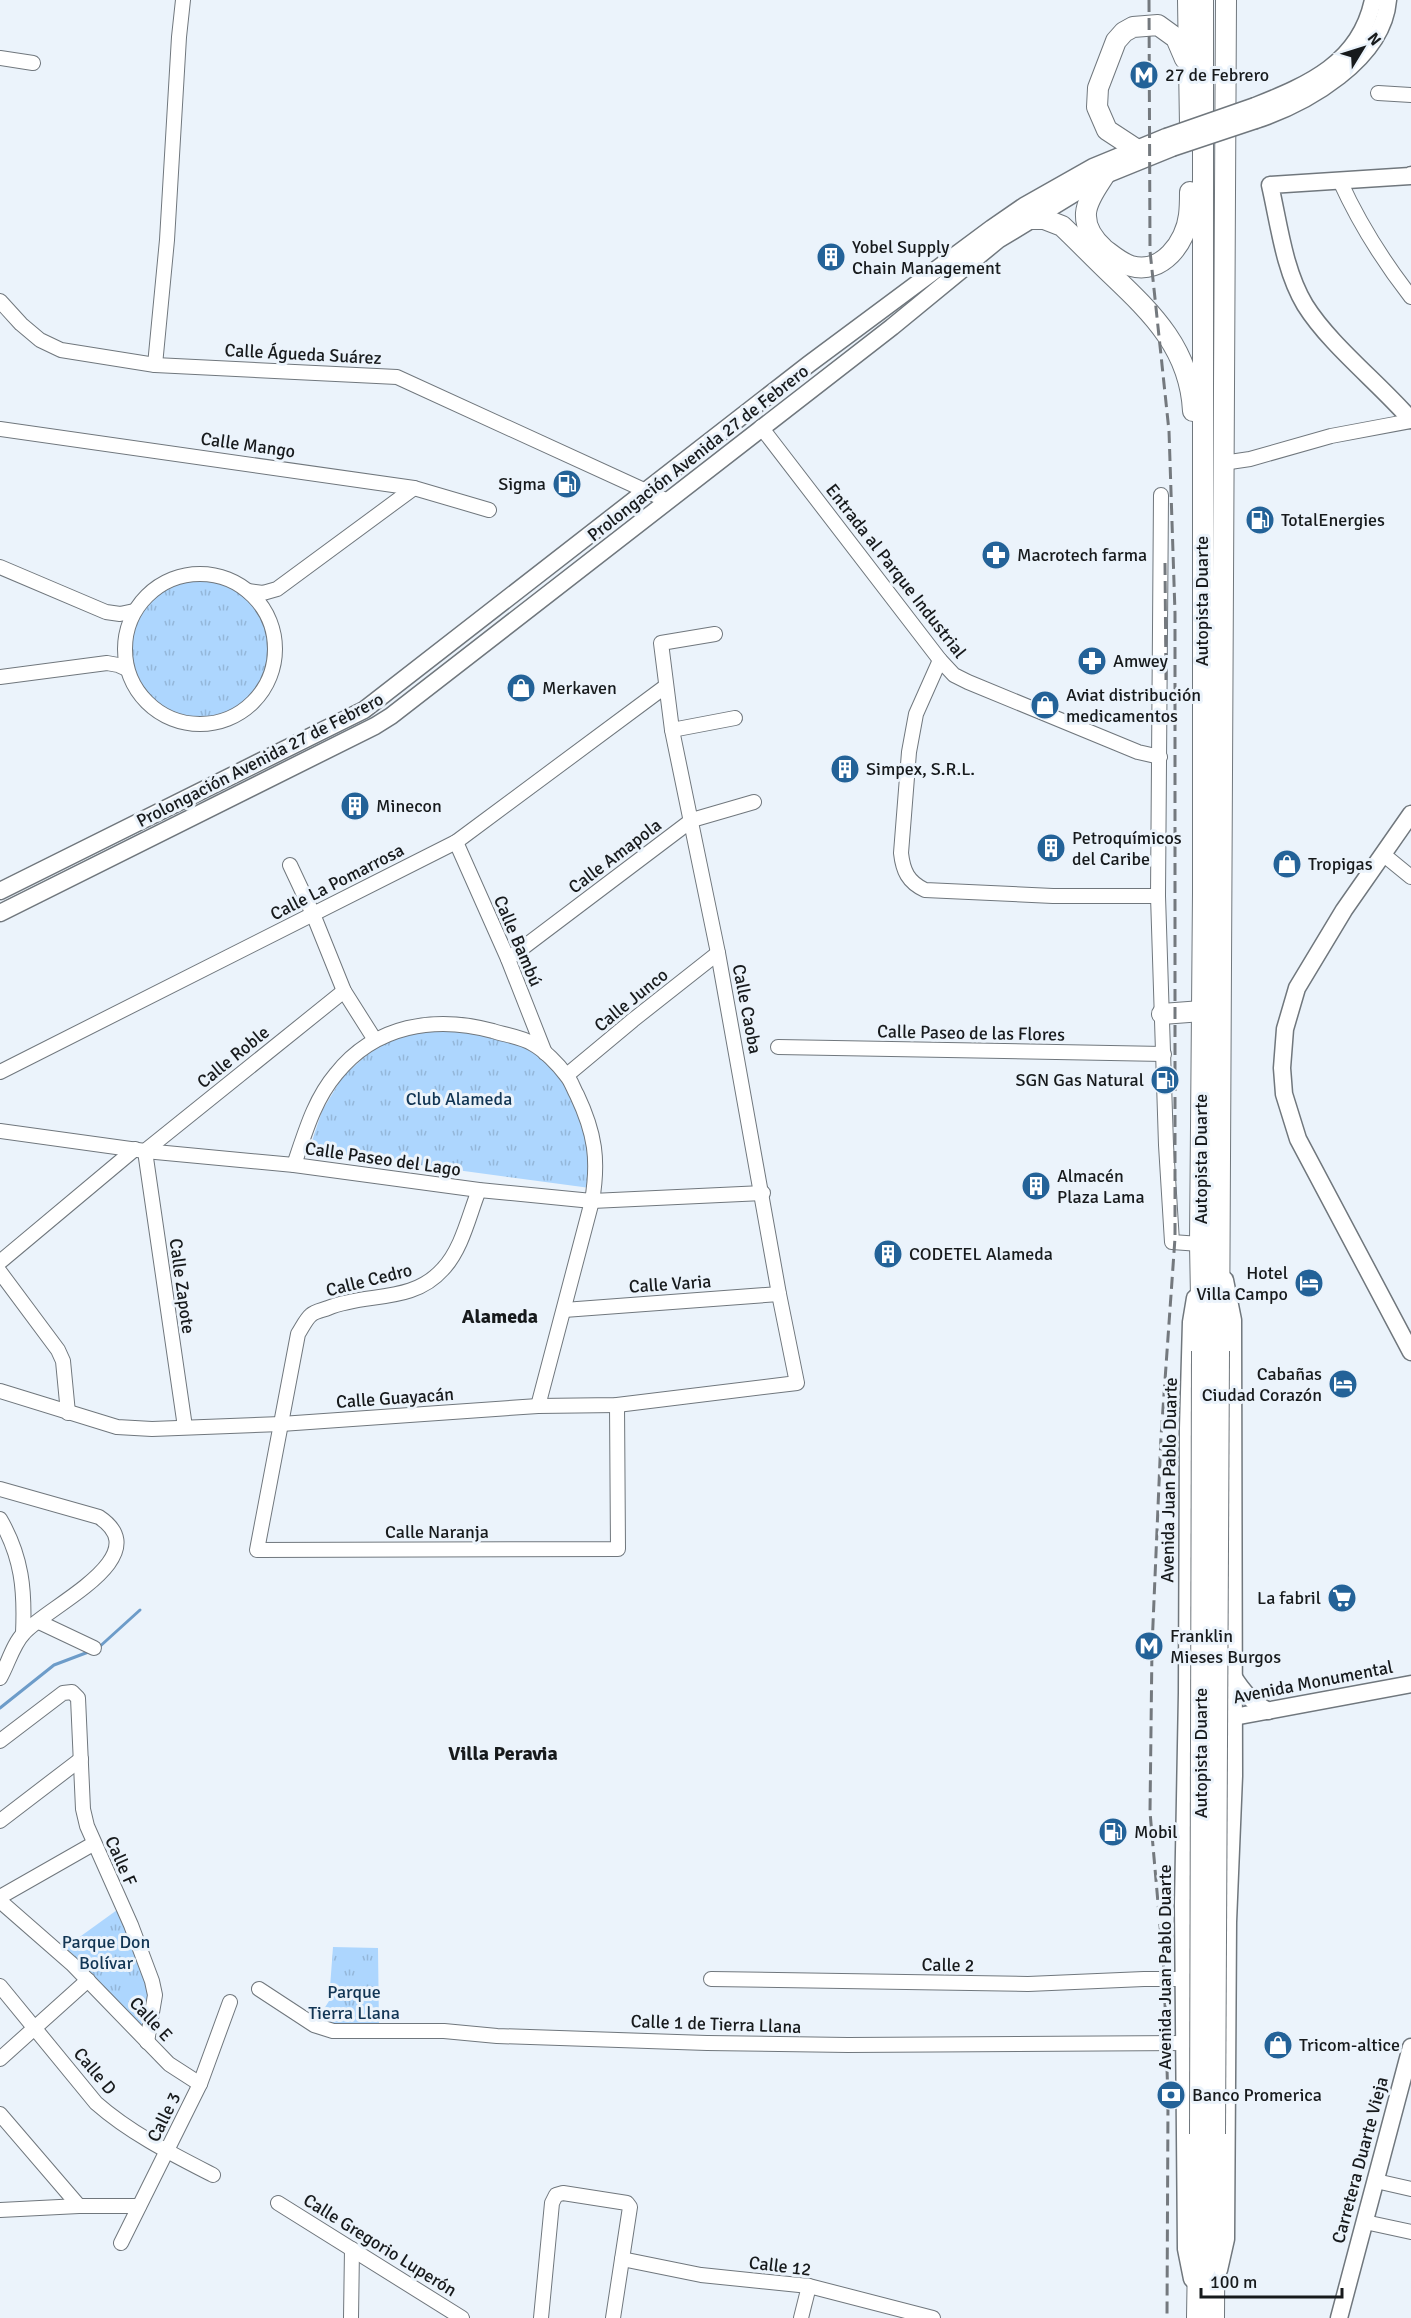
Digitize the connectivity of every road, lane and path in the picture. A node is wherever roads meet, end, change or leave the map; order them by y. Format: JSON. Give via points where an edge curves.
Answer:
{"nodes":[{"id":1,"x":183,"y":0,"type":"edge"},
{"id":2,"x":1188,"y":0,"type":"edge"},
{"id":3,"x":1203,"y":0,"type":"edge"},
{"id":4,"x":1226,"y":0,"type":"edge"},
{"id":5,"x":1231,"y":0,"type":"edge"},
{"id":6,"x":1373,"y":0,"type":"edge"},
{"id":7,"x":1388,"y":0,"type":"edge"},
{"id":8,"x":1226,"y":35,"type":"junction"},
{"id":9,"x":0,"y":58,"type":"edge"},
{"id":10,"x":33,"y":63,"type":"dead end"},
{"id":11,"x":1188,"y":68,"type":"junction"},
{"id":12,"x":1378,"y":93,"type":"dead end"},
{"id":13,"x":1411,"y":95,"type":"edge"},
{"id":14,"x":1256,"y":110,"type":"junction"},
{"id":15,"x":1157,"y":146,"type":"junction"},
{"id":16,"x":1104,"y":176,"type":"junction"},
{"id":17,"x":1411,"y":177,"type":"edge"},
{"id":18,"x":1340,"y":181,"type":"junction"},
{"id":19,"x":1189,"y":216,"type":"junction"},
{"id":20,"x":1032,"y":219,"type":"junction"},
{"id":21,"x":898,"y":297,"type":"junction"},
{"id":22,"x":1411,"y":297,"type":"edge"},
{"id":23,"x":0,"y":301,"type":"edge"},
{"id":24,"x":909,"y":312,"type":"junction"},
{"id":25,"x":155,"y":365,"type":"junction"},
{"id":26,"x":1192,"y":398,"type":"junction"},
{"id":27,"x":1411,"y":420,"type":"edge"},
{"id":28,"x":762,"y":427,"type":"junction"},
{"id":29,"x":0,"y":429,"type":"edge"},
{"id":30,"x":1223,"y":464,"type":"junction"},
{"id":31,"x":1202,"y":470,"type":"junction"},
{"id":32,"x":414,"y":488,"type":"junction"},
{"id":33,"x":645,"y":490,"type":"junction"},
{"id":34,"x":1161,"y":495,"type":"dead end"},
{"id":35,"x":668,"y":501,"type":"junction"},
{"id":36,"x":489,"y":510,"type":"dead end"},
{"id":37,"x":0,"y":567,"type":"edge"},
{"id":38,"x":277,"y":589,"type":"junction"},
{"id":39,"x":248,"y":591,"type":"junction"},
{"id":40,"x":134,"y":611,"type":"junction"},
{"id":41,"x":106,"y":612,"type":"junction"},
{"id":42,"x":269,"y":618,"type":"junction"},
{"id":43,"x":126,"y":632,"type":"junction"},
{"id":44,"x":715,"y":634,"type":"dead end"},
{"id":45,"x":124,"y":649,"type":"junction"},
{"id":46,"x":940,"y":660,"type":"junction"},
{"id":47,"x":107,"y":663,"type":"junction"},
{"id":48,"x":127,"y":669,"type":"junction"},
{"id":49,"x":0,"y":677,"type":"edge"},
{"id":50,"x":666,"y":687,"type":"junction"},
{"id":51,"x":735,"y":718,"type":"dead end"},
{"id":52,"x":672,"y":730,"type":"junction"},
{"id":53,"x":1160,"y":757,"type":"junction"},
{"id":54,"x":754,"y":802,"type":"dead end"},
{"id":55,"x":1411,"y":814,"type":"edge"},
{"id":56,"x":692,"y":820,"type":"junction"},
{"id":57,"x":456,"y":842,"type":"junction"},
{"id":58,"x":1384,"y":855,"type":"junction"},
{"id":59,"x":290,"y":865,"type":"dead end"},
{"id":60,"x":1411,"y":877,"type":"edge"},
{"id":61,"x":0,"y":891,"type":"edge"},
{"id":62,"x":1158,"y":896,"type":"junction"},
{"id":63,"x":0,"y":914,"type":"edge"},
{"id":64,"x":313,"y":914,"type":"junction"},
{"id":65,"x":718,"y":953,"type":"junction"},
{"id":66,"x":508,"y":959,"type":"junction"},
{"id":67,"x":344,"y":991,"type":"junction"},
{"id":68,"x":1202,"y":1011,"type":"junction"},
{"id":69,"x":1162,"y":1014,"type":"junction"},
{"id":70,"x":375,"y":1040,"type":"junction"},
{"id":71,"x":778,"y":1047,"type":"dead end"},
{"id":72,"x":545,"y":1054,"type":"junction"},
{"id":73,"x":1164,"y":1054,"type":"junction"},
{"id":74,"x":0,"y":1072,"type":"edge"},
{"id":75,"x":567,"y":1076,"type":"junction"},
{"id":76,"x":0,"y":1131,"type":"edge"},
{"id":77,"x":140,"y":1150,"type":"junction"},
{"id":78,"x":294,"y":1165,"type":"junction"},
{"id":79,"x":479,"y":1190,"type":"junction"},
{"id":80,"x":763,"y":1194,"type":"junction"},
{"id":81,"x":592,"y":1201,"type":"junction"},
{"id":82,"x":1200,"y":1244,"type":"junction"},
{"id":83,"x":1220,"y":1252,"type":"junction"},
{"id":84,"x":0,"y":1262,"type":"edge"},
{"id":85,"x":1200,"y":1270,"type":"junction"},
{"id":86,"x":0,"y":1272,"type":"edge"},
{"id":87,"x":779,"y":1294,"type":"junction"},
{"id":88,"x":564,"y":1310,"type":"junction"},
{"id":89,"x":1210,"y":1351,"type":"junction"},
{"id":90,"x":1411,"y":1352,"type":"edge"},
{"id":91,"x":797,"y":1383,"type":"joint"},
{"id":92,"x":0,"y":1390,"type":"edge"},
{"id":93,"x":617,"y":1405,"type":"junction"},
{"id":94,"x":538,"y":1406,"type":"junction"},
{"id":95,"x":68,"y":1413,"type":"junction"},
{"id":96,"x":281,"y":1424,"type":"junction"},
{"id":97,"x":184,"y":1426,"type":"junction"},
{"id":98,"x":0,"y":1489,"type":"edge"},
{"id":99,"x":0,"y":1519,"type":"edge"},
{"id":100,"x":257,"y":1550,"type":"joint"},
{"id":101,"x":39,"y":1622,"type":"junction"},
{"id":102,"x":23,"y":1633,"type":"junction"},
{"id":103,"x":94,"y":1648,"type":"dead end"},
{"id":104,"x":1233,"y":1676,"type":"junction"},
{"id":105,"x":0,"y":1678,"type":"edge"},
{"id":106,"x":1411,"y":1684,"type":"edge"},
{"id":107,"x":1267,"y":1712,"type":"junction"},
{"id":108,"x":1233,"y":1718,"type":"junction"},
{"id":109,"x":1187,"y":1725,"type":"junction"},
{"id":110,"x":0,"y":1741,"type":"edge"},
{"id":111,"x":1233,"y":1747,"type":"junction"},
{"id":112,"x":81,"y":1759,"type":"junction"},
{"id":113,"x":0,"y":1821,"type":"edge"},
{"id":114,"x":93,"y":1844,"type":"junction"},
{"id":115,"x":0,"y":1897,"type":"edge"},
{"id":116,"x":0,"y":1902,"type":"edge"},
{"id":117,"x":711,"y":1979,"type":"dead end"},
{"id":118,"x":1184,"y":1979,"type":"junction"},
{"id":119,"x":88,"y":1980,"type":"junction"},
{"id":120,"x":0,"y":1986,"type":"edge"},
{"id":121,"x":259,"y":1989,"type":"dead end"},
{"id":122,"x":230,"y":2002,"type":"dead end"},
{"id":123,"x":35,"y":2027,"type":"junction"},
{"id":124,"x":147,"y":2042,"type":"junction"},
{"id":125,"x":1185,"y":2043,"type":"junction"},
{"id":126,"x":1411,"y":2047,"type":"edge"},
{"id":127,"x":0,"y":2059,"type":"edge"},
{"id":128,"x":1407,"y":2071,"type":"edge"},
{"id":129,"x":200,"y":2084,"type":"junction"},
{"id":130,"x":0,"y":2114,"type":"edge"},
{"id":131,"x":168,"y":2152,"type":"junction"},
{"id":132,"x":213,"y":2175,"type":"dead end"},
{"id":133,"x":1376,"y":2181,"type":"junction"},
{"id":134,"x":1411,"y":2189,"type":"edge"},
{"id":135,"x":278,"y":2203,"type":"dead end"},
{"id":136,"x":79,"y":2206,"type":"junction"},
{"id":137,"x":138,"y":2206,"type":"junction"},
{"id":138,"x":0,"y":2210,"type":"edge"},
{"id":139,"x":1365,"y":2222,"type":"junction"},
{"id":140,"x":1411,"y":2232,"type":"edge"},
{"id":141,"x":121,"y":2242,"type":"dead end"},
{"id":142,"x":352,"y":2248,"type":"junction"},
{"id":143,"x":622,"y":2259,"type":"junction"},
{"id":144,"x":808,"y":2286,"type":"junction"},
{"id":145,"x":1203,"y":2306,"type":"edge"},
{"id":146,"x":351,"y":2318,"type":"edge"},
{"id":147,"x":462,"y":2318,"type":"edge"},
{"id":148,"x":541,"y":2318,"type":"edge"},
{"id":149,"x":613,"y":2318,"type":"edge"},
{"id":150,"x":801,"y":2318,"type":"edge"},
{"id":151,"x":933,"y":2318,"type":"edge"},
{"id":152,"x":1214,"y":2318,"type":"edge"},
{"id":153,"x":1339,"y":2318,"type":"edge"}],
"edges":[{"from":1,"to":25,"type":"street"},
{"from":2,"to":11,"type":"highway"},
{"from":3,"to":31,"type":"highway","name":"Autopista Duarte"},
{"from":4,"to":8,"type":"highway","name":"Autopista Duarte"},
{"from":5,"to":8,"type":"highway"},
{"from":6,"to":14,"type":"main road","name":"Prolongación Avenida 27 de Febrero","via":[[1363,29],[1335,64],[1316,80]]},
{"from":7,"to":14,"type":"main road","name":"Prolongación Avenida 27 de Febrero","via":[[1379,29],[1343,75],[1323,89]]},
{"from":8,"to":30,"type":"highway","name":"Autopista Duarte"},
{"from":9,"to":10,"type":"street"},
{"from":11,"to":15,"type":"highway","via":[[1176,38],[1158,25],[1133,27],[1116,41],[1098,88],[1097,107],[1107,130]]},
{"from":11,"to":19,"type":"highway"},
{"from":12,"to":13,"type":"street"},
{"from":14,"to":15,"type":"main road","name":"Prolongación Avenida 27 de Febrero","bridge":true},
{"from":15,"to":16,"type":"main road","name":"Prolongación Avenida 27 de Febrero"},
{"from":15,"to":21,"type":"main road","name":"Prolongación Avenida 27 de Febrero","via":[[1093,167],[1024,206]]},
{"from":16,"to":19,"type":"highway","via":[[1087,206],[1087,222],[1093,237],[1118,260],[1132,266],[1157,264],[1176,248]]},
{"from":16,"to":20,"type":"main road","name":"Prolongación Avenida 27 de Febrero"},
{"from":17,"to":18,"type":"main road"},
{"from":18,"to":22,"type":"street","via":[[1356,216]]},
{"from":18,"to":27,"type":"main road","via":[[1270,185],[1292,275],[1304,304],[1324,331]]},
{"from":19,"to":26,"type":"highway"},
{"from":20,"to":24,"type":"main road","name":"Prolongación Avenida 27 de Febrero","via":[[998,240]]},
{"from":20,"to":26,"type":"highway","via":[[1062,226],[1156,317],[1178,353]]},
{"from":21,"to":24,"type":"main road"},
{"from":21,"to":33,"type":"main road","name":"Prolongación Avenida 27 de Febrero"},
{"from":23,"to":25,"type":"street","name":"Calle Águeda Suárez","via":[[40,340],[61,350]]},
{"from":24,"to":28,"type":"main road","name":"Prolongación Avenida 27 de Febrero"},
{"from":25,"to":33,"type":"street","name":"Calle Águeda Suárez","via":[[397,377]]},
{"from":26,"to":31,"type":"highway"},
{"from":27,"to":30,"type":"street"},
{"from":28,"to":35,"type":"main road","name":"Prolongación Avenida 27 de Febrero"},
{"from":28,"to":46,"type":"street","name":"Entrada al Parque Industrial"},
{"from":29,"to":32,"type":"street","name":"Calle Mango"},
{"from":30,"to":83,"type":"highway","name":"Autopista Duarte"},
{"from":31,"to":68,"type":"highway","name":"Autopista Duarte"},
{"from":32,"to":36,"type":"street","name":"Calle Mango"},
{"from":32,"to":38,"type":"street"},
{"from":33,"to":35,"type":"street","name":"Calle Águeda Suárez"},
{"from":33,"to":61,"type":"main road","name":"Prolongación Avenida 27 de Febrero","via":[[364,710]]},
{"from":34,"to":53,"type":"street"},
{"from":35,"to":63,"type":"main road","name":"Prolongación Avenida 27 de Febrero","via":[[375,726]]},
{"from":37,"to":41,"type":"street"},
{"from":38,"to":39,"type":"street","via":[[263,593]]},
{"from":38,"to":42,"type":"street"},
{"from":39,"to":40,"type":"street","via":[[230,579],[208,573],[186,574],[166,581]]},
{"from":39,"to":42,"type":"street"},
{"from":40,"to":41,"type":"street"},
{"from":40,"to":43,"type":"street"},
{"from":41,"to":43,"type":"street"},
{"from":42,"to":48,"type":"street","via":[[275,662],[268,684],[236,716],[204,724],[171,719],[151,707],[136,690]]},
{"from":43,"to":45,"type":"street"},
{"from":44,"to":50,"type":"street","name":"Calle Caoba","via":[[661,643]]},
{"from":45,"to":47,"type":"street"},
{"from":45,"to":48,"type":"street"},
{"from":46,"to":53,"type":"street","name":"Entrada al Parque Industrial","via":[[954,675],[968,682],[1138,753]]},
{"from":46,"to":62,"type":"street","via":[[916,714],[909,752],[901,853],[907,876],[925,890]]},
{"from":47,"to":48,"type":"street"},
{"from":47,"to":49,"type":"street"},
{"from":50,"to":52,"type":"street","name":"Calle Caoba"},
{"from":50,"to":57,"type":"street","name":"Calle La Pomarrosa"},
{"from":51,"to":52,"type":"street"},
{"from":52,"to":56,"type":"street","name":"Calle Caoba"},
{"from":53,"to":62,"type":"street"},
{"from":54,"to":56,"type":"street","name":"Calle Amapola"},
{"from":55,"to":58,"type":"main road"},
{"from":56,"to":65,"type":"street","name":"Calle Caoba"},
{"from":56,"to":66,"type":"street","name":"Calle Amapola"},
{"from":57,"to":64,"type":"street","name":"Calle La Pomarrosa"},
{"from":57,"to":66,"type":"street","name":"Calle Bambú"},
{"from":58,"to":60,"type":"street"},
{"from":58,"to":90,"type":"main road","via":[[1344,910],[1297,988],[1286,1029],[1282,1068],[1284,1094],[1298,1138]]},
{"from":59,"to":64,"type":"street"},
{"from":62,"to":69,"type":"street"},
{"from":64,"to":67,"type":"street"},
{"from":64,"to":74,"type":"street","name":"Calle La Pomarrosa"},
{"from":65,"to":75,"type":"street","name":"Calle Junco"},
{"from":65,"to":80,"type":"street","name":"Calle Caoba"},
{"from":66,"to":72,"type":"street","name":"Calle Bambú"},
{"from":67,"to":70,"type":"street"},
{"from":67,"to":77,"type":"street","name":"Calle Roble"},
{"from":68,"to":69,"type":"highway"},
{"from":68,"to":82,"type":"highway","name":"Autopista Duarte"},
{"from":69,"to":73,"type":"street"},
{"from":70,"to":72,"type":"street","via":[[422,1024],[448,1023],[475,1026],[532,1043]]},
{"from":70,"to":78,"type":"street","via":[[336,1073],[321,1094]]},
{"from":71,"to":73,"type":"street","name":"Calle Paseo de las Flores"},
{"from":72,"to":75,"type":"street"},
{"from":73,"to":82,"type":"street","via":[[1172,1242]]},
{"from":75,"to":81,"type":"street","via":[[584,1109],[595,1144],[597,1172]]},
{"from":76,"to":77,"type":"street","name":"Calle Paseo del Lago"},
{"from":77,"to":78,"type":"street","name":"Calle Paseo del Lago"},
{"from":77,"to":84,"type":"street","name":"Calle Roble"},
{"from":77,"to":97,"type":"street","name":"Calle Zapote"},
{"from":78,"to":79,"type":"street","name":"Calle Paseo del Lago"},
{"from":79,"to":81,"type":"street","name":"Calle Paseo del Lago"},
{"from":79,"to":96,"type":"street","name":"Calle Cedro","via":[[455,1252],[428,1283],[397,1295],[338,1304],[311,1314],[298,1334]]},
{"from":80,"to":81,"type":"street","name":"Calle Paseo del Lago"},
{"from":80,"to":87,"type":"street","name":"Calle Caoba"},
{"from":81,"to":88,"type":"street"},
{"from":82,"to":85,"type":"highway","name":"Autopista Duarte"},
{"from":83,"to":89,"type":"highway","name":"Autopista Duarte"},
{"from":83,"to":104,"type":"main road","name":"Autopista Duarte","via":[[1233,1320]]},
{"from":85,"to":89,"type":"highway","name":"Autopista Duarte"},
{"from":85,"to":109,"type":"main road","name":"Avenida Juan Pablo Duarte","via":[[1191,1322]]},
{"from":86,"to":95,"type":"street","via":[[58,1350],[63,1361]]},
{"from":87,"to":88,"type":"street","name":"Calle Varia"},
{"from":87,"to":91,"type":"street","name":"Calle Caoba"},
{"from":88,"to":94,"type":"street"},
{"from":89,"to":145,"type":"highway","name":"Autopista Duarte","bridge":true},
{"from":91,"to":93,"type":"street","name":"Calle Guayacán"},
{"from":92,"to":95,"type":"street","name":"Calle Guayacán"},
{"from":93,"to":94,"type":"street","name":"Calle Guayacán"},
{"from":93,"to":100,"type":"street","name":"Calle Naranja","via":[[618,1549]]},
{"from":94,"to":96,"type":"street","name":"Calle Guayacán"},
{"from":95,"to":97,"type":"street","name":"Calle Guayacán","via":[[117,1427]]},
{"from":96,"to":97,"type":"street","name":"Calle Guayacán"},
{"from":96,"to":100,"type":"street","name":"Calle Cedro"},
{"from":98,"to":101,"type":"street","via":[[99,1517],[117,1535],[115,1557]]},
{"from":99,"to":102,"type":"street","via":[[19,1562]]},
{"from":101,"to":102,"type":"street"},
{"from":101,"to":103,"type":"street"},
{"from":102,"to":105,"type":"street"},
{"from":104,"to":107,"type":"main road","via":[[1243,1692]]},
{"from":104,"to":108,"type":"main road","name":"Autopista Duarte"},
{"from":106,"to":107,"type":"main road","name":"Avenida Monumental"},
{"from":107,"to":108,"type":"main road","name":"Avenida Monumental"},
{"from":107,"to":111,"type":"main road","via":[[1244,1730]]},
{"from":108,"to":109,"type":"main road","name":"Avenida Monumental"},
{"from":108,"to":111,"type":"main road","name":"Autopista Duarte"},
{"from":109,"to":118,"type":"main road","name":"Avenida Juan Pablo Duarte"},
{"from":110,"to":112,"type":"street","name":"Calle F","via":[[63,1693],[72,1692],[78,1698]]},
{"from":111,"to":145,"type":"main road","name":"Autopista Duarte","via":[[1226,2239]]},
{"from":112,"to":113,"type":"street"},
{"from":112,"to":114,"type":"street","name":"Calle F","via":[[83,1809]]},
{"from":114,"to":115,"type":"street"},
{"from":114,"to":124,"type":"street","name":"Calle F","via":[[152,1981],[155,1995]]},
{"from":116,"to":119,"type":"street","name":"Calle E"},
{"from":117,"to":118,"type":"street","name":"Calle 2","via":[[1028,1984]]},
{"from":118,"to":125,"type":"main road","name":"Avenida Juan Pablo Duarte"},
{"from":119,"to":123,"type":"street"},
{"from":119,"to":124,"type":"street","name":"Calle E"},
{"from":120,"to":123,"type":"street","name":"Calle D"},
{"from":121,"to":125,"type":"street","name":"Calle 1 de Tierra Llana","via":[[314,2025],[333,2031],[444,2031],[707,2043]]},
{"from":122,"to":129,"type":"street","name":"Calle 3"},
{"from":123,"to":127,"type":"street"},
{"from":123,"to":131,"type":"street","name":"Calle D","via":[[96,2103]]},
{"from":124,"to":129,"type":"street","name":"Calle E","via":[[169,2064]]},
{"from":125,"to":145,"type":"main road","name":"Avenida Juan Pablo Duarte","via":[[1186,2249]]},
{"from":126,"to":128,"type":"main road","name":"Carretera Duarte Vieja"},
{"from":128,"to":133,"type":"main road","name":"Carretera Duarte Vieja"},
{"from":129,"to":131,"type":"street","name":"Calle 3"},
{"from":130,"to":136,"type":"street"},
{"from":131,"to":132,"type":"street","name":"Calle D"},
{"from":131,"to":137,"type":"street","name":"Calle 3"},
{"from":133,"to":134,"type":"street"},
{"from":133,"to":139,"type":"main road","name":"Carretera Duarte Vieja"},
{"from":135,"to":142,"type":"street","name":"Calle Gregorio Luperón"},
{"from":136,"to":137,"type":"street"},
{"from":136,"to":138,"type":"street"},
{"from":137,"to":141,"type":"street","name":"Calle 3"},
{"from":139,"to":140,"type":"street"},
{"from":139,"to":153,"type":"main road","name":"Carretera Duarte Vieja"},
{"from":142,"to":146,"type":"street"},
{"from":142,"to":147,"type":"street","name":"Calle Gregorio Luperón"},
{"from":143,"to":144,"type":"street","name":"Calle 12","via":[[701,2275]]},
{"from":143,"to":148,"type":"street","via":[[630,2212],[627,2203],[556,2195],[552,2203]]},
{"from":143,"to":149,"type":"street"},
{"from":144,"to":150,"type":"street"},
{"from":144,"to":151,"type":"street","name":"Calle 12"},
{"from":145,"to":152,"type":"highway","name":"Autopista Duarte"}]}
